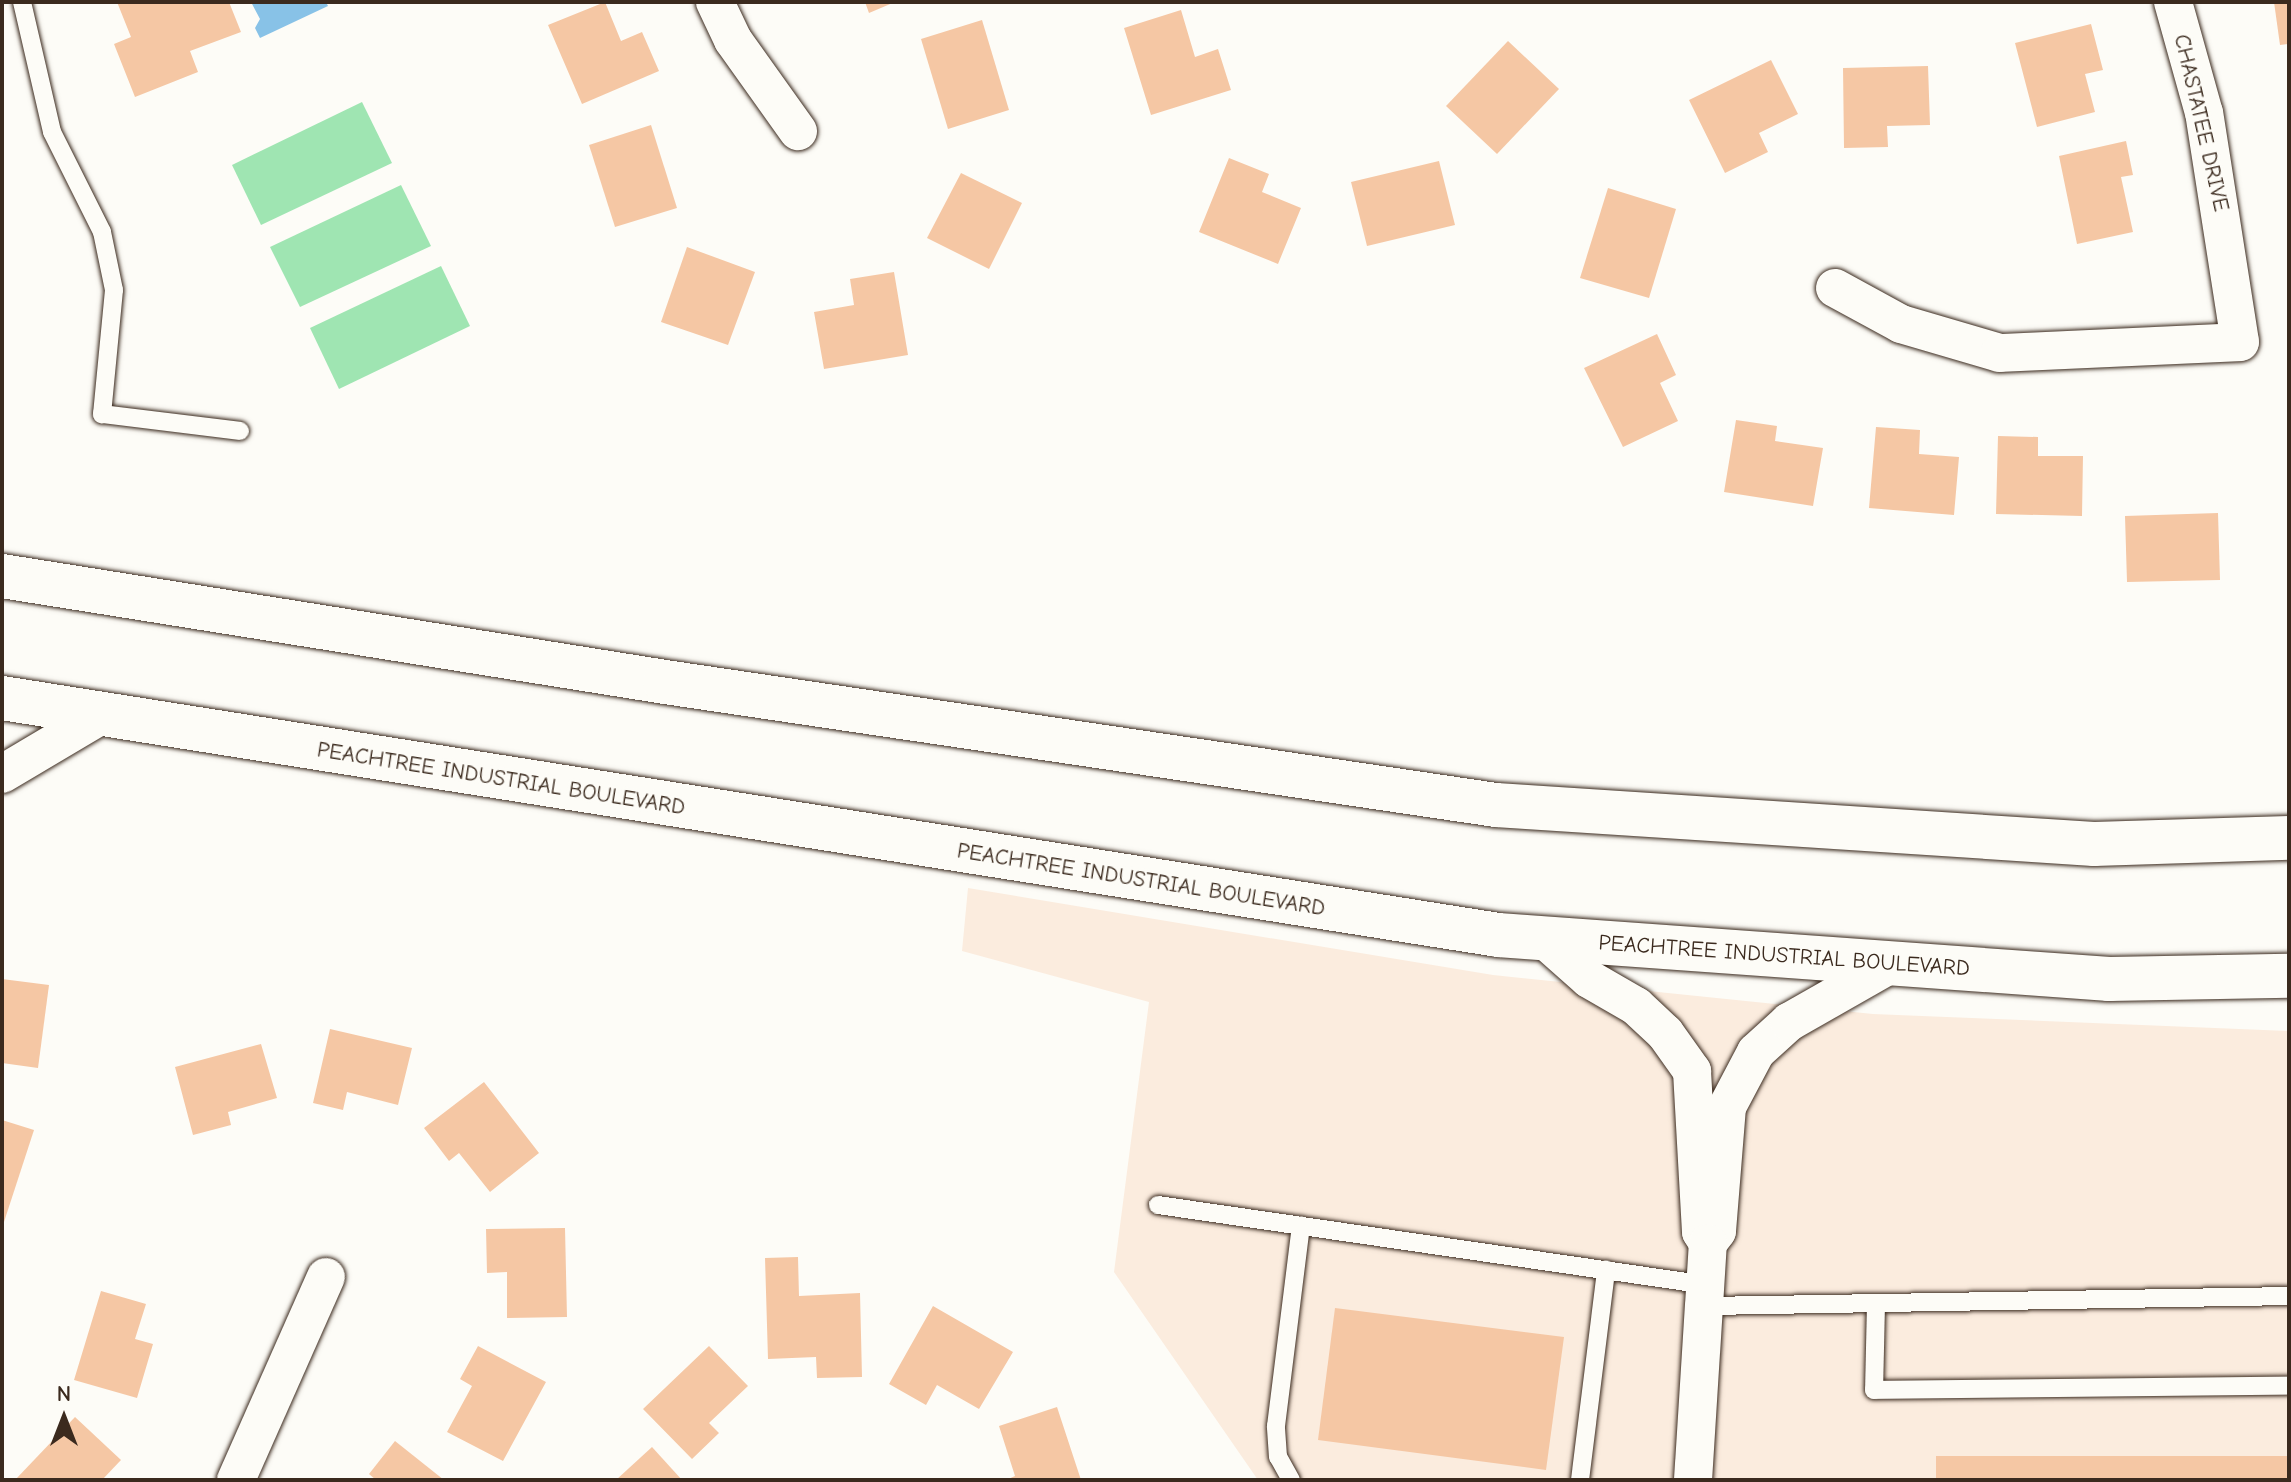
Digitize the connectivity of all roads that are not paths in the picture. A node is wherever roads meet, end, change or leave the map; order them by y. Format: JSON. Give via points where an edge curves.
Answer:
{"nodes":[{"id":1,"x":22,"y":2,"type":"edge"},
{"id":2,"x":715,"y":2,"type":"edge"},
{"id":3,"x":2173,"y":2,"type":"edge"},
{"id":4,"x":798,"y":131,"type":"dead end"},
{"id":5,"x":1835,"y":288,"type":"dead end"},
{"id":6,"x":240,"y":431,"type":"dead end"},
{"id":7,"x":2,"y":576,"type":"edge"},
{"id":8,"x":2,"y":698,"type":"edge"},
{"id":9,"x":103,"y":714,"type":"junction"},
{"id":10,"x":2,"y":774,"type":"edge"},
{"id":11,"x":2289,"y":838,"type":"edge"},
{"id":12,"x":1544,"y":939,"type":"junction"},
{"id":13,"x":1893,"y":963,"type":"junction"},
{"id":14,"x":2289,"y":976,"type":"edge"},
{"id":15,"x":1158,"y":1205,"type":"dead end"},
{"id":16,"x":1301,"y":1226,"type":"junction"},
{"id":17,"x":1708,"y":1243,"type":"junction"},
{"id":18,"x":1606,"y":1270,"type":"junction"},
{"id":19,"x":326,"y":1277,"type":"dead end"},
{"id":20,"x":1707,"y":1296,"type":"junction"},
{"id":21,"x":2289,"y":1296,"type":"edge"},
{"id":22,"x":1876,"y":1304,"type":"junction"},
{"id":23,"x":2289,"y":1386,"type":"edge"},
{"id":24,"x":236,"y":1480,"type":"edge"},
{"id":25,"x":1291,"y":1480,"type":"edge"},
{"id":26,"x":1580,"y":1480,"type":"edge"},
{"id":27,"x":1693,"y":1480,"type":"edge"}],
"edges":[{"from":1,"to":6,"type":"lane","via":[[52,132],[102,232],[114,290],[102,414]]},
{"from":2,"to":4,"type":"street","via":[[733,40]]},
{"from":3,"to":5,"type":"street","name":"CHASTATEE DRIVE","via":[[2204,113],[2240,342],[2000,353],[1901,324]]},
{"from":7,"to":11,"type":"highway","via":[[665,682],[1496,805],[2094,844]]},
{"from":8,"to":9,"type":"highway","name":"PEACHTREE INDUSTRIAL BOULEVARD"},
{"from":9,"to":10,"type":"street"},
{"from":9,"to":12,"type":"highway","name":"PEACHTREE INDUSTRIAL BOULEVARD","via":[[693,811]]},
{"from":12,"to":13,"type":"highway","name":"PEACHTREE INDUSTRIAL BOULEVARD"},
{"from":12,"to":17,"type":"street","via":[[1589,979],[1636,1006],[1665,1033],[1692,1071],[1701,1232]]},
{"from":13,"to":14,"type":"highway","name":"PEACHTREE INDUSTRIAL BOULEVARD","via":[[2109,979]]},
{"from":13,"to":17,"type":"street","via":[[1789,1022],[1756,1052],[1727,1107],[1717,1231]]},
{"from":15,"to":16,"type":"lane"},
{"from":16,"to":18,"type":"lane"},
{"from":16,"to":25,"type":"lane","via":[[1276,1426],[1278,1457]]},
{"from":17,"to":20,"type":"street"},
{"from":18,"to":20,"type":"lane"},
{"from":18,"to":26,"type":"lane"},
{"from":19,"to":24,"type":"street"},
{"from":20,"to":22,"type":"lane"},
{"from":20,"to":27,"type":"street"},
{"from":21,"to":22,"type":"lane"},
{"from":22,"to":23,"type":"lane","via":[[1874,1390]]}]}
